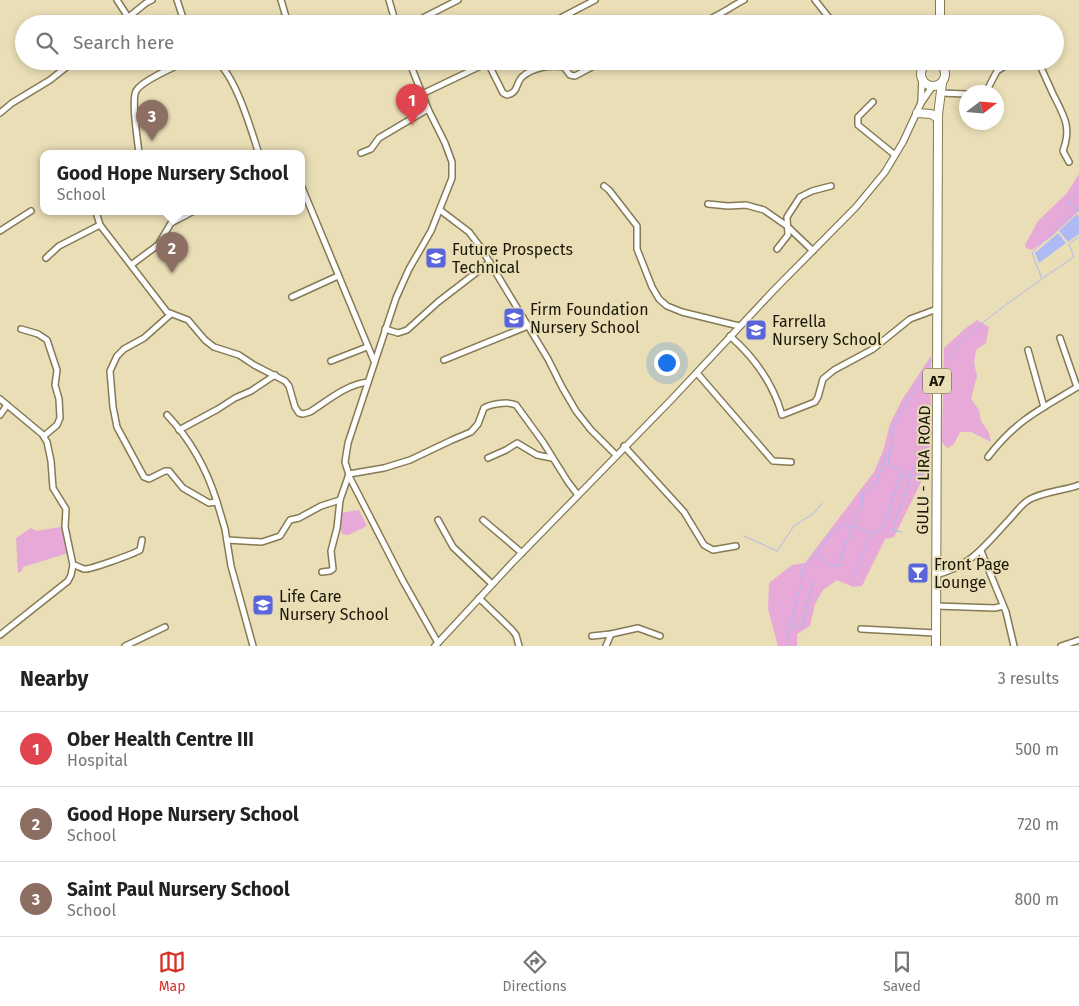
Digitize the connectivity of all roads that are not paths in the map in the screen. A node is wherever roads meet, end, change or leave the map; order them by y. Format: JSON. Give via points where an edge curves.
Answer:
{"nodes":[{"id":1,"x":118,"y":0,"type":"edge"},
{"id":2,"x":152,"y":0,"type":"edge"},
{"id":3,"x":177,"y":0,"type":"edge"},
{"id":4,"x":281,"y":0,"type":"edge"},
{"id":5,"x":389,"y":0,"type":"edge"},
{"id":6,"x":458,"y":0,"type":"edge"},
{"id":7,"x":595,"y":0,"type":"edge"},
{"id":8,"x":744,"y":0,"type":"edge"},
{"id":9,"x":815,"y":0,"type":"edge"},
{"id":10,"x":940,"y":0,"type":"edge"},
{"id":11,"x":127,"y":15,"type":"edge"},
{"id":12,"x":131,"y":15,"type":"edge"},
{"id":13,"x":182,"y":15,"type":"edge"},
{"id":14,"x":286,"y":15,"type":"edge"},
{"id":15,"x":393,"y":15,"type":"edge"},
{"id":16,"x":429,"y":15,"type":"edge"},
{"id":17,"x":567,"y":15,"type":"edge"},
{"id":18,"x":719,"y":15,"type":"edge"},
{"id":19,"x":827,"y":15,"type":"edge"},
{"id":20,"x":940,"y":15,"type":"edge"},
{"id":21,"x":63,"y":70,"type":"edge"},
{"id":22,"x":169,"y":70,"type":"edge"},
{"id":23,"x":224,"y":70,"type":"edge"},
{"id":24,"x":413,"y":70,"type":"edge"},
{"id":25,"x":472,"y":70,"type":"edge"},
{"id":26,"x":493,"y":70,"type":"edge"},
{"id":27,"x":536,"y":70,"type":"edge"},
{"id":28,"x":567,"y":70,"type":"edge"},
{"id":29,"x":586,"y":70,"type":"edge"},
{"id":30,"x":922,"y":70,"type":"edge"},
{"id":31,"x":944,"y":70,"type":"edge"},
{"id":32,"x":999,"y":70,"type":"edge"},
{"id":33,"x":1042,"y":70,"type":"edge"},
{"id":34,"x":922,"y":80,"type":"junction"},
{"id":35,"x":942,"y":83,"type":"junction"},
{"id":36,"x":990,"y":85,"type":"edge"},
{"id":37,"x":933,"y":87,"type":"junction"},
{"id":38,"x":941,"y":93,"type":"junction"},
{"id":39,"x":422,"y":94,"type":"junction"},
{"id":40,"x":959,"y":94,"type":"edge"},
{"id":41,"x":873,"y":102,"type":"dead end"},
{"id":42,"x":921,"y":103,"type":"junction"},
{"id":43,"x":428,"y":109,"type":"junction"},
{"id":44,"x":0,"y":113,"type":"edge"},
{"id":45,"x":917,"y":113,"type":"junction"},
{"id":46,"x":938,"y":116,"type":"junction"},
{"id":47,"x":139,"y":150,"type":"edge"},
{"id":48,"x":258,"y":150,"type":"edge"},
{"id":49,"x":361,"y":153,"type":"dead end"},
{"id":50,"x":895,"y":155,"type":"junction"},
{"id":51,"x":1069,"y":162,"type":"dead end"},
{"id":52,"x":604,"y":186,"type":"dead end"},
{"id":53,"x":831,"y":186,"type":"dead end"},
{"id":54,"x":305,"y":195,"type":"edge"},
{"id":55,"x":708,"y":204,"type":"dead end"},
{"id":56,"x":440,"y":210,"type":"junction"},
{"id":57,"x":31,"y":211,"type":"dead end"},
{"id":58,"x":97,"y":215,"type":"edge"},
{"id":59,"x":186,"y":215,"type":"edge"},
{"id":60,"x":100,"y":225,"type":"junction"},
{"id":61,"x":787,"y":226,"type":"junction"},
{"id":62,"x":0,"y":231,"type":"edge"},
{"id":63,"x":777,"y":249,"type":"dead end"},
{"id":64,"x":813,"y":251,"type":"junction"},
{"id":65,"x":46,"y":258,"type":"dead end"},
{"id":66,"x":490,"y":262,"type":"junction"},
{"id":67,"x":132,"y":265,"type":"junction"},
{"id":68,"x":338,"y":276,"type":"junction"},
{"id":69,"x":292,"y":297,"type":"dead end"},
{"id":70,"x":937,"y":310,"type":"junction"},
{"id":71,"x":171,"y":314,"type":"junction"},
{"id":72,"x":528,"y":326,"type":"junction"},
{"id":73,"x":739,"y":326,"type":"junction"},
{"id":74,"x":21,"y":329,"type":"dead end"},
{"id":75,"x":385,"y":329,"type":"junction"},
{"id":76,"x":730,"y":336,"type":"junction"},
{"id":77,"x":1060,"y":338,"type":"dead end"},
{"id":78,"x":367,"y":347,"type":"junction"},
{"id":79,"x":1028,"y":350,"type":"dead end"},
{"id":80,"x":444,"y":360,"type":"dead end"},
{"id":81,"x":331,"y":361,"type":"dead end"},
{"id":82,"x":374,"y":362,"type":"junction"},
{"id":83,"x":697,"y":372,"type":"junction"},
{"id":84,"x":275,"y":375,"type":"junction"},
{"id":85,"x":368,"y":382,"type":"junction"},
{"id":86,"x":1078,"y":386,"type":"edge"},
{"id":87,"x":0,"y":399,"type":"edge"},
{"id":88,"x":7,"y":405,"type":"junction"},
{"id":89,"x":1044,"y":406,"type":"junction"},
{"id":90,"x":0,"y":415,"type":"edge"},
{"id":91,"x":167,"y":415,"type":"dead end"},
{"id":92,"x":179,"y":430,"type":"junction"},
{"id":93,"x":44,"y":436,"type":"junction"},
{"id":94,"x":624,"y":446,"type":"junction"},
{"id":95,"x":616,"y":455,"type":"junction"},
{"id":96,"x":988,"y":457,"type":"dead end"},
{"id":97,"x":488,"y":458,"type":"dead end"},
{"id":98,"x":552,"y":458,"type":"junction"},
{"id":99,"x":791,"y":462,"type":"dead end"},
{"id":100,"x":349,"y":474,"type":"junction"},
{"id":101,"x":1079,"y":485,"type":"edge"},
{"id":102,"x":578,"y":495,"type":"junction"},
{"id":103,"x":340,"y":500,"type":"junction"},
{"id":104,"x":217,"y":502,"type":"junction"},
{"id":105,"x":438,"y":520,"type":"dead end"},
{"id":106,"x":483,"y":520,"type":"dead end"},
{"id":107,"x":142,"y":540,"type":"dead end"},
{"id":108,"x":227,"y":540,"type":"junction"},
{"id":109,"x":736,"y":546,"type":"dead end"},
{"id":110,"x":981,"y":551,"type":"junction"},
{"id":111,"x":522,"y":553,"type":"junction"},
{"id":112,"x":73,"y":565,"type":"junction"},
{"id":113,"x":322,"y":572,"type":"dead end"},
{"id":114,"x":936,"y":575,"type":"junction"},
{"id":115,"x":492,"y":584,"type":"junction"},
{"id":116,"x":479,"y":598,"type":"junction"},
{"id":117,"x":936,"y":606,"type":"junction"},
{"id":118,"x":1003,"y":606,"type":"junction"},
{"id":119,"x":165,"y":627,"type":"dead end"},
{"id":120,"x":862,"y":629,"type":"dead end"},
{"id":121,"x":936,"y":633,"type":"junction"},
{"id":122,"x":611,"y":634,"type":"junction"},
{"id":123,"x":0,"y":635,"type":"edge"},
{"id":124,"x":592,"y":636,"type":"dead end"},
{"id":125,"x":660,"y":636,"type":"dead end"},
{"id":126,"x":1079,"y":640,"type":"edge"},
{"id":127,"x":437,"y":644,"type":"edge"},
{"id":128,"x":125,"y":646,"type":"edge"},
{"id":129,"x":254,"y":646,"type":"edge"},
{"id":130,"x":519,"y":646,"type":"edge"},
{"id":131,"x":606,"y":646,"type":"edge"},
{"id":132,"x":936,"y":646,"type":"edge"},
{"id":133,"x":1014,"y":646,"type":"edge"},
{"id":134,"x":1061,"y":646,"type":"edge"}],
"edges":[{"from":1,"to":11,"type":"street"},
{"from":2,"to":12,"type":"street"},
{"from":3,"to":13,"type":"street"},
{"from":4,"to":14,"type":"street"},
{"from":5,"to":15,"type":"street"},
{"from":6,"to":16,"type":"street"},
{"from":7,"to":17,"type":"street"},
{"from":8,"to":18,"type":"street"},
{"from":9,"to":19,"type":"street"},
{"from":10,"to":20,"type":"main road"},
{"from":21,"to":44,"type":"street"},
{"from":22,"to":47,"type":"street","via":[[144,83],[136,91],[134,103]]},
{"from":23,"to":48,"type":"street"},
{"from":24,"to":39,"type":"street"},
{"from":25,"to":39,"type":"street"},
{"from":26,"to":27,"type":"street","via":[[507,95],[515,91],[522,77]]},
{"from":28,"to":29,"type":"street","via":[[575,76]]},
{"from":30,"to":34,"type":"main road","number":"A7"},
{"from":31,"to":35,"type":"main road","number":"A7"},
{"from":32,"to":36,"type":"street"},
{"from":33,"to":51,"type":"street","via":[[1066,121],[1068,135],[1063,151]]},
{"from":34,"to":37,"type":"main road"},
{"from":34,"to":42,"type":"street"},
{"from":35,"to":37,"type":"main road"},
{"from":35,"to":38,"type":"main road","number":"A7"},
{"from":37,"to":42,"type":"street"},
{"from":37,"to":46,"type":"main road","number":"A7"},
{"from":38,"to":40,"type":"street"},
{"from":38,"to":46,"type":"main road","number":"A7"},
{"from":39,"to":43,"type":"street"},
{"from":41,"to":50,"type":"street","via":[[858,116],[858,125]]},
{"from":42,"to":45,"type":"street"},
{"from":43,"to":49,"type":"street","via":[[379,138],[371,149]]},
{"from":43,"to":56,"type":"street","via":[[446,143],[452,166],[451,184]]},
{"from":45,"to":46,"type":"main road"},
{"from":45,"to":50,"type":"street"},
{"from":46,"to":70,"type":"main road","name":"GULU - LIRA ROAD","number":"A7"},
{"from":50,"to":64,"type":"street","via":[[856,207]]},
{"from":52,"to":73,"type":"street","via":[[637,226],[637,249],[660,299],[682,312]]},
{"from":53,"to":61,"type":"street","via":[[800,197],[789,212]]},
{"from":54,"to":68,"type":"street"},
{"from":55,"to":61,"type":"street","via":[[758,207]]},
{"from":56,"to":66,"type":"street","via":[[469,232]]},
{"from":56,"to":75,"type":"street","via":[[402,284]]},
{"from":57,"to":62,"type":"street"},
{"from":58,"to":60,"type":"street"},
{"from":59,"to":67,"type":"street","via":[[171,223],[158,245]]},
{"from":60,"to":65,"type":"street","via":[[59,246]]},
{"from":60,"to":67,"type":"street"},
{"from":61,"to":63,"type":"street","via":[[788,235]]},
{"from":61,"to":64,"type":"street"},
{"from":64,"to":73,"type":"street"},
{"from":66,"to":72,"type":"street"},
{"from":66,"to":75,"type":"street","via":[[407,330],[398,333]]},
{"from":67,"to":71,"type":"street","via":[[163,308]]},
{"from":68,"to":69,"type":"street"},
{"from":68,"to":78,"type":"street"},
{"from":70,"to":76,"type":"street","via":[[910,320],[873,349],[834,370],[823,379],[814,402],[782,415],[775,392],[761,370]]},
{"from":70,"to":114,"type":"main road","name":"GULU - LIRA ROAD","number":"A7"},
{"from":71,"to":84,"type":"street","via":[[188,320],[214,347],[233,352]]},
{"from":71,"to":104,"type":"street","via":[[147,336],[117,356],[110,371],[114,414],[120,433],[144,477],[149,479],[169,471],[183,488],[209,503]]},
{"from":72,"to":80,"type":"street"},
{"from":72,"to":95,"type":"street","via":[[576,411]]},
{"from":73,"to":76,"type":"street"},
{"from":74,"to":93,"type":"street","via":[[44,338],[57,370],[55,385],[60,418]]},
{"from":75,"to":82,"type":"street"},
{"from":76,"to":83,"type":"street"},
{"from":77,"to":86,"type":"street"},
{"from":78,"to":81,"type":"street"},
{"from":78,"to":82,"type":"street"},
{"from":79,"to":89,"type":"street"},
{"from":82,"to":85,"type":"street"},
{"from":83,"to":94,"type":"street"},
{"from":83,"to":99,"type":"street","via":[[773,461]]},
{"from":84,"to":85,"type":"street","via":[[287,383],[295,407],[301,414],[310,412],[352,386]]},
{"from":84,"to":92,"type":"street"},
{"from":85,"to":100,"type":"street","via":[[347,448]]},
{"from":86,"to":89,"type":"street"},
{"from":87,"to":88,"type":"street"},
{"from":88,"to":90,"type":"street"},
{"from":88,"to":93,"type":"street"},
{"from":89,"to":96,"type":"street","via":[[1018,423]]},
{"from":91,"to":92,"type":"street"},
{"from":92,"to":104,"type":"street","via":[[199,460]]},
{"from":93,"to":112,"type":"street","via":[[51,461],[53,488],[66,507],[65,527]]},
{"from":94,"to":95,"type":"street"},
{"from":94,"to":109,"type":"street","via":[[684,512],[704,545],[713,550]]},
{"from":95,"to":102,"type":"street"},
{"from":97,"to":98,"type":"street","via":[[517,442],[536,455]]},
{"from":98,"to":100,"type":"street","via":[[516,405],[508,403],[486,407],[471,432],[415,458]]},
{"from":98,"to":102,"type":"street"},
{"from":100,"to":103,"type":"street"},
{"from":100,"to":127,"type":"street"},
{"from":101,"to":110,"type":"street","via":[[1029,499]]},
{"from":102,"to":111,"type":"street"},
{"from":103,"to":108,"type":"street","via":[[290,520],[280,536],[273,539],[262,542]]},
{"from":103,"to":113,"type":"street","via":[[331,551],[333,568]]},
{"from":104,"to":108,"type":"street"},
{"from":105,"to":115,"type":"street","via":[[453,547]]},
{"from":106,"to":111,"type":"street"},
{"from":107,"to":112,"type":"street","via":[[140,550],[120,558],[90,568]]},
{"from":108,"to":129,"type":"street","via":[[231,566]]},
{"from":110,"to":114,"type":"street","via":[[960,567]]},
{"from":110,"to":118,"type":"street"},
{"from":111,"to":115,"type":"street"},
{"from":112,"to":123,"type":"street","via":[[68,581]]},
{"from":114,"to":117,"type":"main road","name":"GULU - LIRA ROAD","number":"A7"},
{"from":115,"to":116,"type":"street"},
{"from":116,"to":127,"type":"street"},
{"from":116,"to":130,"type":"street","via":[[512,630]]},
{"from":117,"to":118,"type":"street"},
{"from":117,"to":121,"type":"main road","name":"GULU - LIRA ROAD","number":"A7"},
{"from":118,"to":133,"type":"street"},
{"from":119,"to":128,"type":"street"},
{"from":120,"to":121,"type":"street"},
{"from":121,"to":132,"type":"main road","name":"GULU - LIRA ROAD","number":"A7"},
{"from":122,"to":124,"type":"street"},
{"from":122,"to":125,"type":"street","via":[[638,628]]},
{"from":122,"to":131,"type":"street"},
{"from":126,"to":134,"type":"street"}]}
